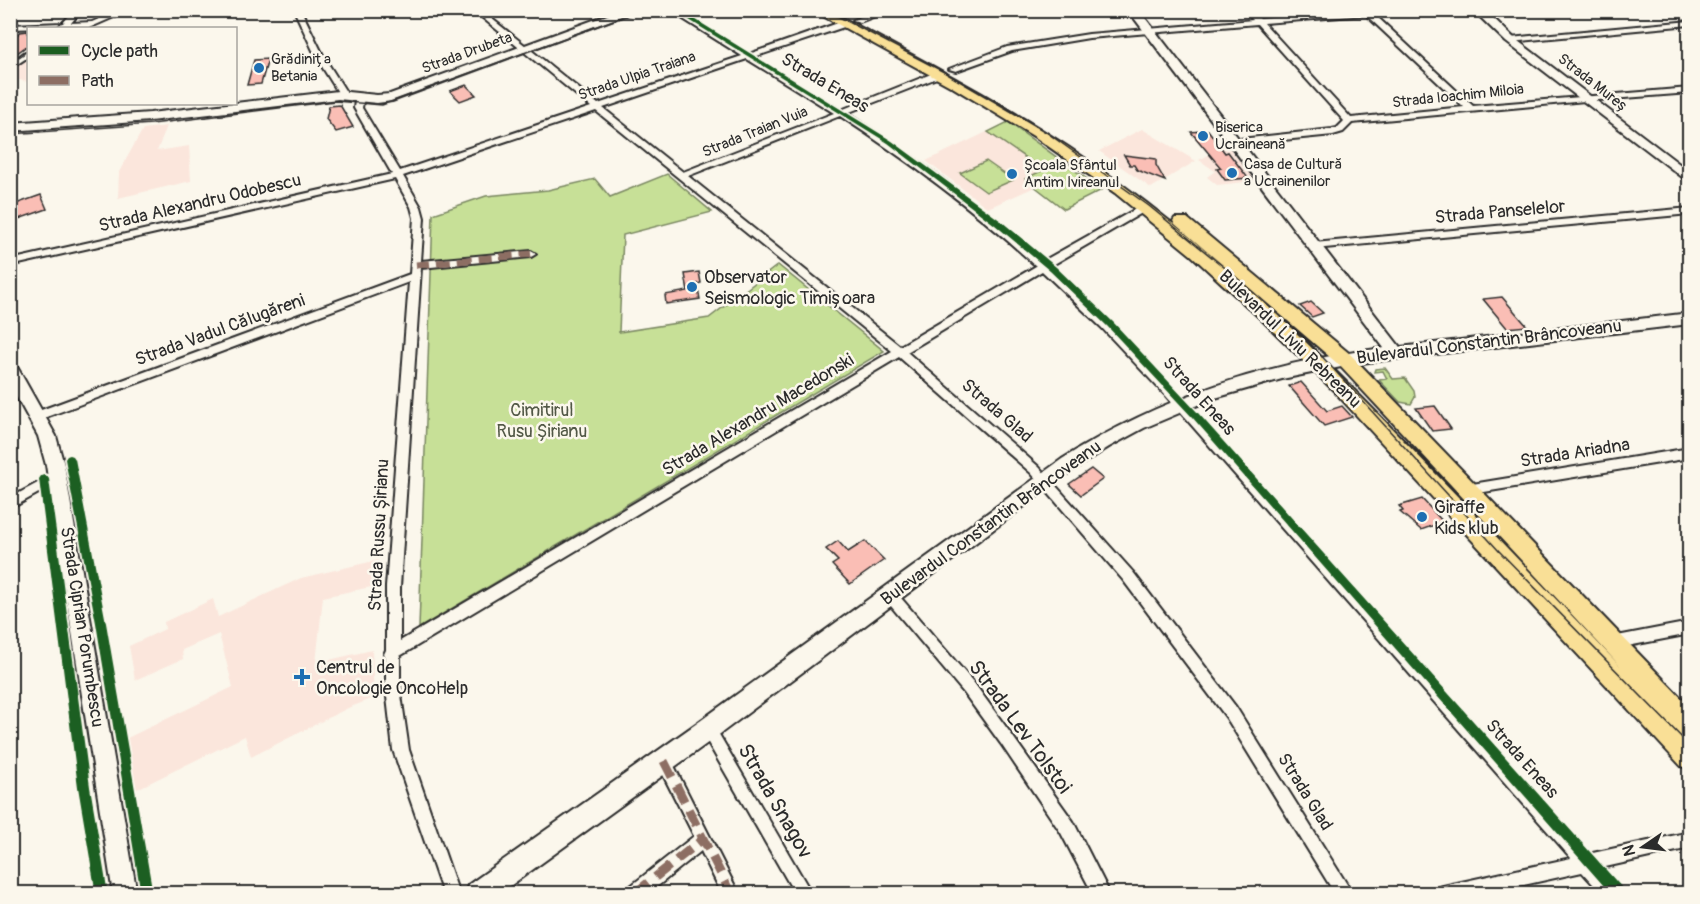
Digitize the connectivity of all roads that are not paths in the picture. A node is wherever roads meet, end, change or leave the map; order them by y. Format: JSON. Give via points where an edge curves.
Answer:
{"nodes":[{"id":1,"x":79,"y":10,"type":"edge"},
{"id":2,"x":127,"y":10,"type":"edge"},
{"id":3,"x":297,"y":10,"type":"edge"},
{"id":4,"x":476,"y":10,"type":"edge"},
{"id":5,"x":633,"y":10,"type":"edge"},
{"id":6,"x":672,"y":10,"type":"edge"},
{"id":7,"x":818,"y":10,"type":"edge"},
{"id":8,"x":888,"y":10,"type":"edge"},
{"id":9,"x":1132,"y":10,"type":"edge"},
{"id":10,"x":1248,"y":10,"type":"edge"},
{"id":11,"x":1393,"y":10,"type":"edge"},
{"id":12,"x":1478,"y":10,"type":"edge"},
{"id":13,"x":1367,"y":11,"type":"edge"},
{"id":14,"x":1257,"y":21,"type":"junction"},
{"id":15,"x":851,"y":22,"type":"junction"},
{"id":16,"x":1689,"y":23,"type":"edge"},
{"id":17,"x":94,"y":24,"type":"junction"},
{"id":18,"x":64,"y":26,"type":"edge"},
{"id":19,"x":10,"y":27,"type":"edge"},
{"id":20,"x":85,"y":27,"type":"edge"},
{"id":21,"x":1147,"y":30,"type":"junction"},
{"id":22,"x":1510,"y":40,"type":"junction"},
{"id":23,"x":525,"y":50,"type":"junction"},
{"id":24,"x":27,"y":55,"type":"edge"},
{"id":25,"x":746,"y":56,"type":"junction"},
{"id":26,"x":10,"y":67,"type":"edge"},
{"id":27,"x":946,"y":71,"type":"junction"},
{"id":28,"x":1689,"y":90,"type":"edge"},
{"id":29,"x":344,"y":95,"type":"junction"},
{"id":30,"x":363,"y":97,"type":"junction"},
{"id":31,"x":1585,"y":98,"type":"junction"},
{"id":32,"x":596,"y":107,"type":"junction"},
{"id":33,"x":1471,"y":109,"type":"junction"},
{"id":34,"x":838,"y":113,"type":"junction"},
{"id":35,"x":1349,"y":121,"type":"junction"},
{"id":36,"x":10,"y":127,"type":"edge"},
{"id":37,"x":1234,"y":142,"type":"junction"},
{"id":38,"x":398,"y":176,"type":"junction"},
{"id":39,"x":681,"y":176,"type":"junction"},
{"id":40,"x":1689,"y":179,"type":"edge"},
{"id":41,"x":1144,"y":208,"type":"junction"},
{"id":42,"x":1689,"y":211,"type":"edge"},
{"id":43,"x":1314,"y":246,"type":"junction"},
{"id":44,"x":531,"y":254,"type":"dead end"},
{"id":45,"x":10,"y":263,"type":"edge"},
{"id":46,"x":1044,"y":265,"type":"junction"},
{"id":47,"x":416,"y":270,"type":"junction"},
{"id":48,"x":1689,"y":318,"type":"edge"},
{"id":49,"x":900,"y":352,"type":"junction"},
{"id":50,"x":1396,"y":353,"type":"junction"},
{"id":51,"x":1344,"y":359,"type":"junction"},
{"id":52,"x":1319,"y":364,"type":"junction"},
{"id":53,"x":10,"y":369,"type":"edge"},
{"id":54,"x":1180,"y":404,"type":"junction"},
{"id":55,"x":37,"y":416,"type":"junction"},
{"id":56,"x":1689,"y":453,"type":"edge"},
{"id":57,"x":58,"y":477,"type":"junction"},
{"id":58,"x":1045,"y":481,"type":"junction"},
{"id":59,"x":1466,"y":490,"type":"junction"},
{"id":60,"x":10,"y":504,"type":"edge"},
{"id":61,"x":890,"y":595,"type":"junction"},
{"id":62,"x":1689,"y":628,"type":"edge"},
{"id":63,"x":1612,"y":643,"type":"junction"},
{"id":64,"x":391,"y":654,"type":"junction"},
{"id":65,"x":1689,"y":724,"type":"edge"},
{"id":66,"x":708,"y":729,"type":"junction"},
{"id":67,"x":1689,"y":757,"type":"edge"},
{"id":68,"x":664,"y":761,"type":"junction"},
{"id":69,"x":703,"y":838,"type":"junction"},
{"id":70,"x":1689,"y":840,"type":"edge"},
{"id":71,"x":1586,"y":864,"type":"junction"},
{"id":72,"x":125,"y":894,"type":"edge"},
{"id":73,"x":452,"y":894,"type":"edge"},
{"id":74,"x":477,"y":894,"type":"edge"},
{"id":75,"x":634,"y":894,"type":"edge"},
{"id":76,"x":731,"y":894,"type":"edge"},
{"id":77,"x":804,"y":894,"type":"edge"},
{"id":78,"x":1102,"y":894,"type":"edge"},
{"id":79,"x":1345,"y":894,"type":"edge"},
{"id":80,"x":1443,"y":894,"type":"edge"},
{"id":81,"x":1613,"y":894,"type":"edge"}],
"edges":[{"from":1,"to":18,"type":"street"},
{"from":2,"to":17,"type":"street"},
{"from":3,"to":29,"type":"street"},
{"from":4,"to":23,"type":"street","name":"Strada Glad"},
{"from":5,"to":23,"type":"street","name":"Strada Drubeta"},
{"from":6,"to":25,"type":"street","name":"Strada Eneas"},
{"from":7,"to":15,"type":"main road","name":"Bulevardul Liviu Rebreanu"},
{"from":8,"to":15,"type":"street","name":"Strada Ulpia Traiana"},
{"from":9,"to":21,"type":"street"},
{"from":10,"to":14,"type":"street"},
{"from":11,"to":13,"type":"street","name":"Strada Traian Vuia"},
{"from":12,"to":22,"type":"street","name":"Strada Mureș"},
{"from":13,"to":14,"type":"street","name":"Strada Traian Vuia"},
{"from":13,"to":33,"type":"street"},
{"from":14,"to":21,"type":"street","name":"Strada Traian Vuia"},
{"from":14,"to":35,"type":"street"},
{"from":15,"to":25,"type":"street","name":"Strada Ulpia Traiana"},
{"from":15,"to":27,"type":"main road","name":"Bulevardul Liviu Rebreanu"},
{"from":16,"to":22,"type":"street"},
{"from":17,"to":18,"type":"street"},
{"from":17,"to":20,"type":"street"},
{"from":18,"to":19,"type":"street"},
{"from":21,"to":27,"type":"street","name":"Strada Traian Vuia","via":[[1010,49]]},
{"from":21,"to":37,"type":"street"},
{"from":22,"to":31,"type":"street","name":"Strada Mureș"},
{"from":23,"to":30,"type":"street","name":"Strada Drubeta","via":[[401,95],[384,99]]},
{"from":23,"to":32,"type":"street","name":"Strada Glad"},
{"from":24,"to":26,"type":"street"},
{"from":25,"to":32,"type":"street","name":"Strada Ulpia Traiana"},
{"from":25,"to":34,"type":"street","name":"Strada Eneas"},
{"from":27,"to":34,"type":"street","name":"Strada Traian Vuia"},
{"from":27,"to":41,"type":"main road","name":"Bulevardul Liviu Rebreanu"},
{"from":27,"to":51,"type":"main road","name":"Bulevardul Liviu Rebreanu","via":[[1054,129],[1157,202]]},
{"from":28,"to":31,"type":"street","name":"Strada Ioachim Miloia"},
{"from":29,"to":30,"type":"street","name":"Strada Drubeta"},
{"from":29,"to":36,"type":"street","name":"Strada Drubeta","via":[[150,117]]},
{"from":30,"to":38,"type":"street","name":"Strada Russu Șirianu","via":[[358,108]]},
{"from":31,"to":33,"type":"street","name":"Strada Ioachim Miloia"},
{"from":31,"to":40,"type":"street","name":"Strada Mureș"},
{"from":32,"to":38,"type":"street","name":"Strada Ulpia Traiana"},
{"from":32,"to":39,"type":"street","name":"Strada Glad"},
{"from":33,"to":35,"type":"street","name":"Strada Ioachim Miloia"},
{"from":34,"to":39,"type":"street","name":"Strada Traian Vuia"},
{"from":34,"to":46,"type":"street","name":"Strada Eneas","via":[[937,179]]},
{"from":35,"to":37,"type":"street","name":"Strada Ioachim Miloia","via":[[1333,132]]},
{"from":37,"to":43,"type":"street"},
{"from":38,"to":45,"type":"street","name":"Strada Alexandru Odobescu"},
{"from":38,"to":47,"type":"street","name":"Strada Russu Șirianu","via":[[419,218]]},
{"from":39,"to":49,"type":"street","name":"Strada Glad"},
{"from":41,"to":46,"type":"street","name":"Strada Alexandru Macedonski"},
{"from":41,"to":52,"type":"main road","name":"Bulevardul Liviu Rebreanu","via":[[1224,275]]},
{"from":42,"to":43,"type":"street","name":"Strada Panselelor"},
{"from":43,"to":50,"type":"street"},
{"from":44,"to":47,"type":"street","name":"Strada Vadul Călugăreni"},
{"from":46,"to":49,"type":"street","name":"Strada Alexandru Macedonski"},
{"from":46,"to":54,"type":"street","name":"Strada Eneas","via":[[1107,325]]},
{"from":47,"to":55,"type":"street","name":"Strada Vadul Călugăreni"},
{"from":47,"to":64,"type":"street","name":"Strada Russu Șirianu"},
{"from":48,"to":50,"type":"street","name":"Bulevardul Constantin Brâncoveanu"},
{"from":49,"to":58,"type":"street","name":"Strada Glad"},
{"from":49,"to":64,"type":"street","name":"Strada Alexandru Macedonski"},
{"from":50,"to":51,"type":"street","name":"Bulevardul Constantin Brâncoveanu"},
{"from":51,"to":52,"type":"street","name":"Bulevardul Constantin Brâncoveanu"},
{"from":51,"to":59,"type":"main road","name":"Bulevardul Liviu Rebreanu"},
{"from":52,"to":54,"type":"street","name":"Bulevardul Constantin Brâncoveanu","via":[[1244,380]]},
{"from":52,"to":67,"type":"main road","name":"Bulevardul Liviu Rebreanu"},
{"from":53,"to":55,"type":"street","name":"Strada Ciprian Porumbescu"},
{"from":54,"to":58,"type":"street","name":"Bulevardul Constantin Brâncoveanu","via":[[1111,437]]},
{"from":54,"to":71,"type":"street","name":"Strada Eneas"},
{"from":55,"to":57,"type":"street","name":"Strada Ciprian Porumbescu"},
{"from":56,"to":59,"type":"street","name":"Strada Ariadna"},
{"from":57,"to":60,"type":"street"},
{"from":57,"to":72,"type":"street","name":"Strada Ciprian Porumbescu"},
{"from":58,"to":61,"type":"street","name":"Bulevardul Constantin Brâncoveanu"},
{"from":58,"to":79,"type":"street","name":"Strada Glad","via":[[1128,576],[1232,712]]},
{"from":59,"to":63,"type":"main road","name":"Bulevardul Liviu Rebreanu"},
{"from":61,"to":66,"type":"street","name":"Bulevardul Constantin Brâncoveanu"},
{"from":61,"to":78,"type":"street","name":"Strada Lev Tolstoi","via":[[969,688],[1006,739],[1067,827]]},
{"from":62,"to":63,"type":"street"},
{"from":63,"to":65,"type":"main road","name":"Bulevardul Liviu Rebreanu"},
{"from":64,"to":73,"type":"street","name":"Strada Russu Șirianu","via":[[401,750]]},
{"from":66,"to":68,"type":"street","name":"Bulevardul Constantin Brâncoveanu"},
{"from":66,"to":77,"type":"street","name":"Strada Snagov"},
{"from":68,"to":69,"type":"street"},
{"from":68,"to":74,"type":"street","name":"Bulevardul Constantin Brâncoveanu"},
{"from":69,"to":75,"type":"street"},
{"from":69,"to":76,"type":"street"},
{"from":70,"to":71,"type":"street"},
{"from":71,"to":80,"type":"street"},
{"from":71,"to":81,"type":"street","name":"Strada Eneas"}]}
